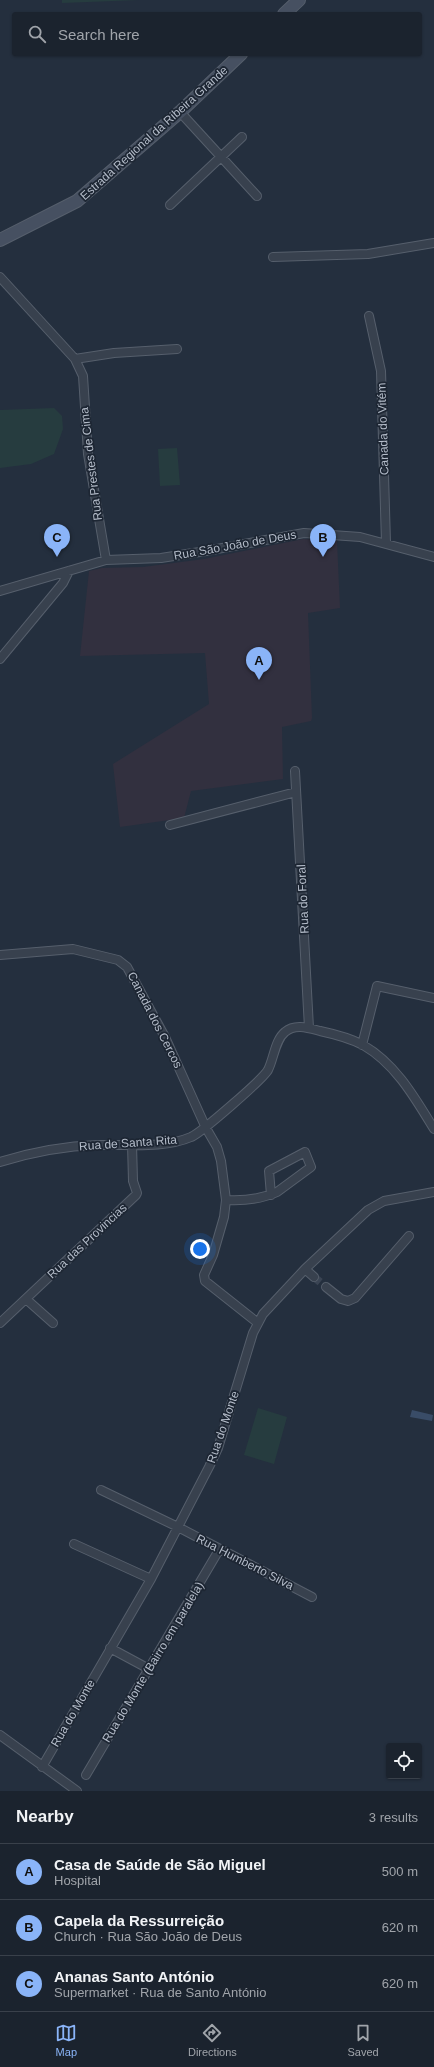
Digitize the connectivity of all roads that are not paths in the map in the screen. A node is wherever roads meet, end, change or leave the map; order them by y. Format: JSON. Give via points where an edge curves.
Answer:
{"nodes":[{"id":1,"x":299,"y":0,"type":"edge"},
{"id":2,"x":286,"y":12,"type":"edge"},
{"id":3,"x":240,"y":56,"type":"edge"},
{"id":4,"x":180,"y":112,"type":"junction"},
{"id":5,"x":242,"y":137,"type":"dead end"},
{"id":6,"x":221,"y":156,"type":"junction"},
{"id":7,"x":257,"y":196,"type":"dead end"},
{"id":8,"x":170,"y":205,"type":"dead end"},
{"id":9,"x":0,"y":240,"type":"edge"},
{"id":10,"x":434,"y":244,"type":"edge"},
{"id":11,"x":273,"y":257,"type":"dead end"},
{"id":12,"x":0,"y":277,"type":"edge"},
{"id":13,"x":369,"y":316,"type":"dead end"},
{"id":14,"x":177,"y":349,"type":"dead end"},
{"id":15,"x":75,"y":359,"type":"junction"},
{"id":16,"x":386,"y":543,"type":"junction"},
{"id":17,"x":434,"y":557,"type":"edge"},
{"id":18,"x":106,"y":560,"type":"junction"},
{"id":19,"x":69,"y":572,"type":"junction"},
{"id":20,"x":0,"y":591,"type":"edge"},
{"id":21,"x":0,"y":659,"type":"edge"},
{"id":22,"x":295,"y":771,"type":"dead end"},
{"id":23,"x":296,"y":792,"type":"junction"},
{"id":24,"x":170,"y":825,"type":"dead end"},
{"id":25,"x":0,"y":955,"type":"edge"},
{"id":26,"x":434,"y":998,"type":"edge"},
{"id":27,"x":309,"y":1028,"type":"junction"},
{"id":28,"x":362,"y":1045,"type":"junction"},
{"id":29,"x":206,"y":1128,"type":"junction"},
{"id":30,"x":434,"y":1130,"type":"edge"},
{"id":31,"x":132,"y":1144,"type":"junction"},
{"id":32,"x":0,"y":1162,"type":"edge"},
{"id":33,"x":434,"y":1192,"type":"edge"},
{"id":34,"x":271,"y":1195,"type":"junction"},
{"id":35,"x":226,"y":1200,"type":"junction"},
{"id":36,"x":409,"y":1236,"type":"dead end"},
{"id":37,"x":305,"y":1269,"type":"junction"},
{"id":38,"x":314,"y":1277,"type":"tunnel mouth"},
{"id":39,"x":326,"y":1287,"type":"tunnel mouth"},
{"id":40,"x":26,"y":1299,"type":"junction"},
{"id":41,"x":0,"y":1323,"type":"edge"},
{"id":42,"x":258,"y":1323,"type":"junction"},
{"id":43,"x":54,"y":1324,"type":"dead end"},
{"id":44,"x":101,"y":1490,"type":"dead end"},
{"id":45,"x":178,"y":1527,"type":"junction"},
{"id":46,"x":74,"y":1544,"type":"dead end"},
{"id":47,"x":219,"y":1550,"type":"junction"},
{"id":48,"x":151,"y":1579,"type":"junction"},
{"id":49,"x":312,"y":1597,"type":"dead end"},
{"id":50,"x":110,"y":1648,"type":"junction"},
{"id":51,"x":149,"y":1670,"type":"junction"},
{"id":52,"x":0,"y":1735,"type":"edge"},
{"id":53,"x":42,"y":1766,"type":"junction"},
{"id":54,"x":86,"y":1775,"type":"dead end"},
{"id":55,"x":77,"y":1791,"type":"edge"}],
"edges":[{"from":1,"to":2,"type":"main road"},
{"from":3,"to":4,"type":"main road","name":"Estrada Regional da Ribeira Grande"},
{"from":4,"to":6,"type":"street"},
{"from":4,"to":9,"type":"main road","name":"Estrada Regional da Ribeira Grande","via":[[77,202]]},
{"from":5,"to":6,"type":"street"},
{"from":6,"to":7,"type":"street"},
{"from":6,"to":8,"type":"street"},
{"from":10,"to":11,"type":"street","via":[[368,254]]},
{"from":12,"to":15,"type":"street","name":"Rua Prestes de Cima"},
{"from":13,"to":16,"type":"street","name":"Canada do Vitém","via":[[381,371]]},
{"from":14,"to":15,"type":"street","via":[[114,353]]},
{"from":15,"to":18,"type":"street","name":"Rua Prestes de Cima","via":[[84,380],[88,454]]},
{"from":16,"to":17,"type":"street","name":"Rua São João de Deus"},
{"from":16,"to":18,"type":"street","name":"Rua São João de Deus","via":[[360,537],[304,533],[161,558]]},
{"from":18,"to":19,"type":"street","name":"Rua São João de Deus"},
{"from":19,"to":20,"type":"street","name":"Rua São João de Deus"},
{"from":19,"to":21,"type":"street","via":[[63,583]]},
{"from":22,"to":23,"type":"street","name":"Rua do Foral"},
{"from":23,"to":24,"type":"street"},
{"from":23,"to":27,"type":"street","name":"Rua do Foral"},
{"from":25,"to":29,"type":"street","name":"Canada dos Cercos","via":[[73,949],[124,963],[165,1037]]},
{"from":26,"to":28,"type":"street","via":[[377,986]]},
{"from":27,"to":28,"type":"street"},
{"from":27,"to":29,"type":"street","name":"Rua de Santa Rita","via":[[296,1026],[284,1032],[268,1070],[261,1079]]},
{"from":28,"to":30,"type":"street","via":[[396,1072]]},
{"from":29,"to":31,"type":"street","name":"Rua de Santa Rita","via":[[177,1142]]},
{"from":29,"to":35,"type":"street","name":"Canada dos Cercos","via":[[217,1147],[221,1161]]},
{"from":31,"to":32,"type":"street","name":"Rua de Santa Rita","via":[[56,1148]]},
{"from":31,"to":40,"type":"street","name":"Rua das Provincias","via":[[136,1195]]},
{"from":33,"to":37,"type":"street","name":"Rua do Monte","via":[[384,1201],[368,1210]]},
{"from":34,"to":34,"type":"street","via":[[310,1167],[305,1152],[269,1171]]},
{"from":34,"to":35,"type":"street","via":[[238,1201]]},
{"from":35,"to":42,"type":"street","name":"Canada dos Cercos","via":[[220,1236],[204,1278],[208,1284]]},
{"from":36,"to":39,"type":"street","via":[[355,1298],[348,1301],[341,1299]]},
{"from":37,"to":38,"type":"street"},
{"from":37,"to":42,"type":"street","name":"Rua do Monte","via":[[272,1303]]},
{"from":40,"to":41,"type":"street","name":"Rua das Provincias"},
{"from":40,"to":43,"type":"street"},
{"from":42,"to":45,"type":"street","name":"Rua do Monte","via":[[218,1448]]},
{"from":44,"to":45,"type":"street","name":"Rua Humberto Silva"},
{"from":45,"to":47,"type":"street","name":"Rua Humberto Silva"},
{"from":45,"to":48,"type":"street","name":"Rua do Monte"},
{"from":46,"to":48,"type":"street"},
{"from":47,"to":49,"type":"street","name":"Rua Humberto Silva"},
{"from":47,"to":51,"type":"street","name":"Rua do Monte (Bairro em paralela)"},
{"from":48,"to":50,"type":"street","name":"Rua do Monte"},
{"from":50,"to":51,"type":"street"},
{"from":50,"to":53,"type":"street","name":"Rua do Monte"},
{"from":51,"to":54,"type":"street","name":"Rua do Monte (Bairro em paralela)"},
{"from":52,"to":53,"type":"street"},
{"from":53,"to":55,"type":"street"}]}
